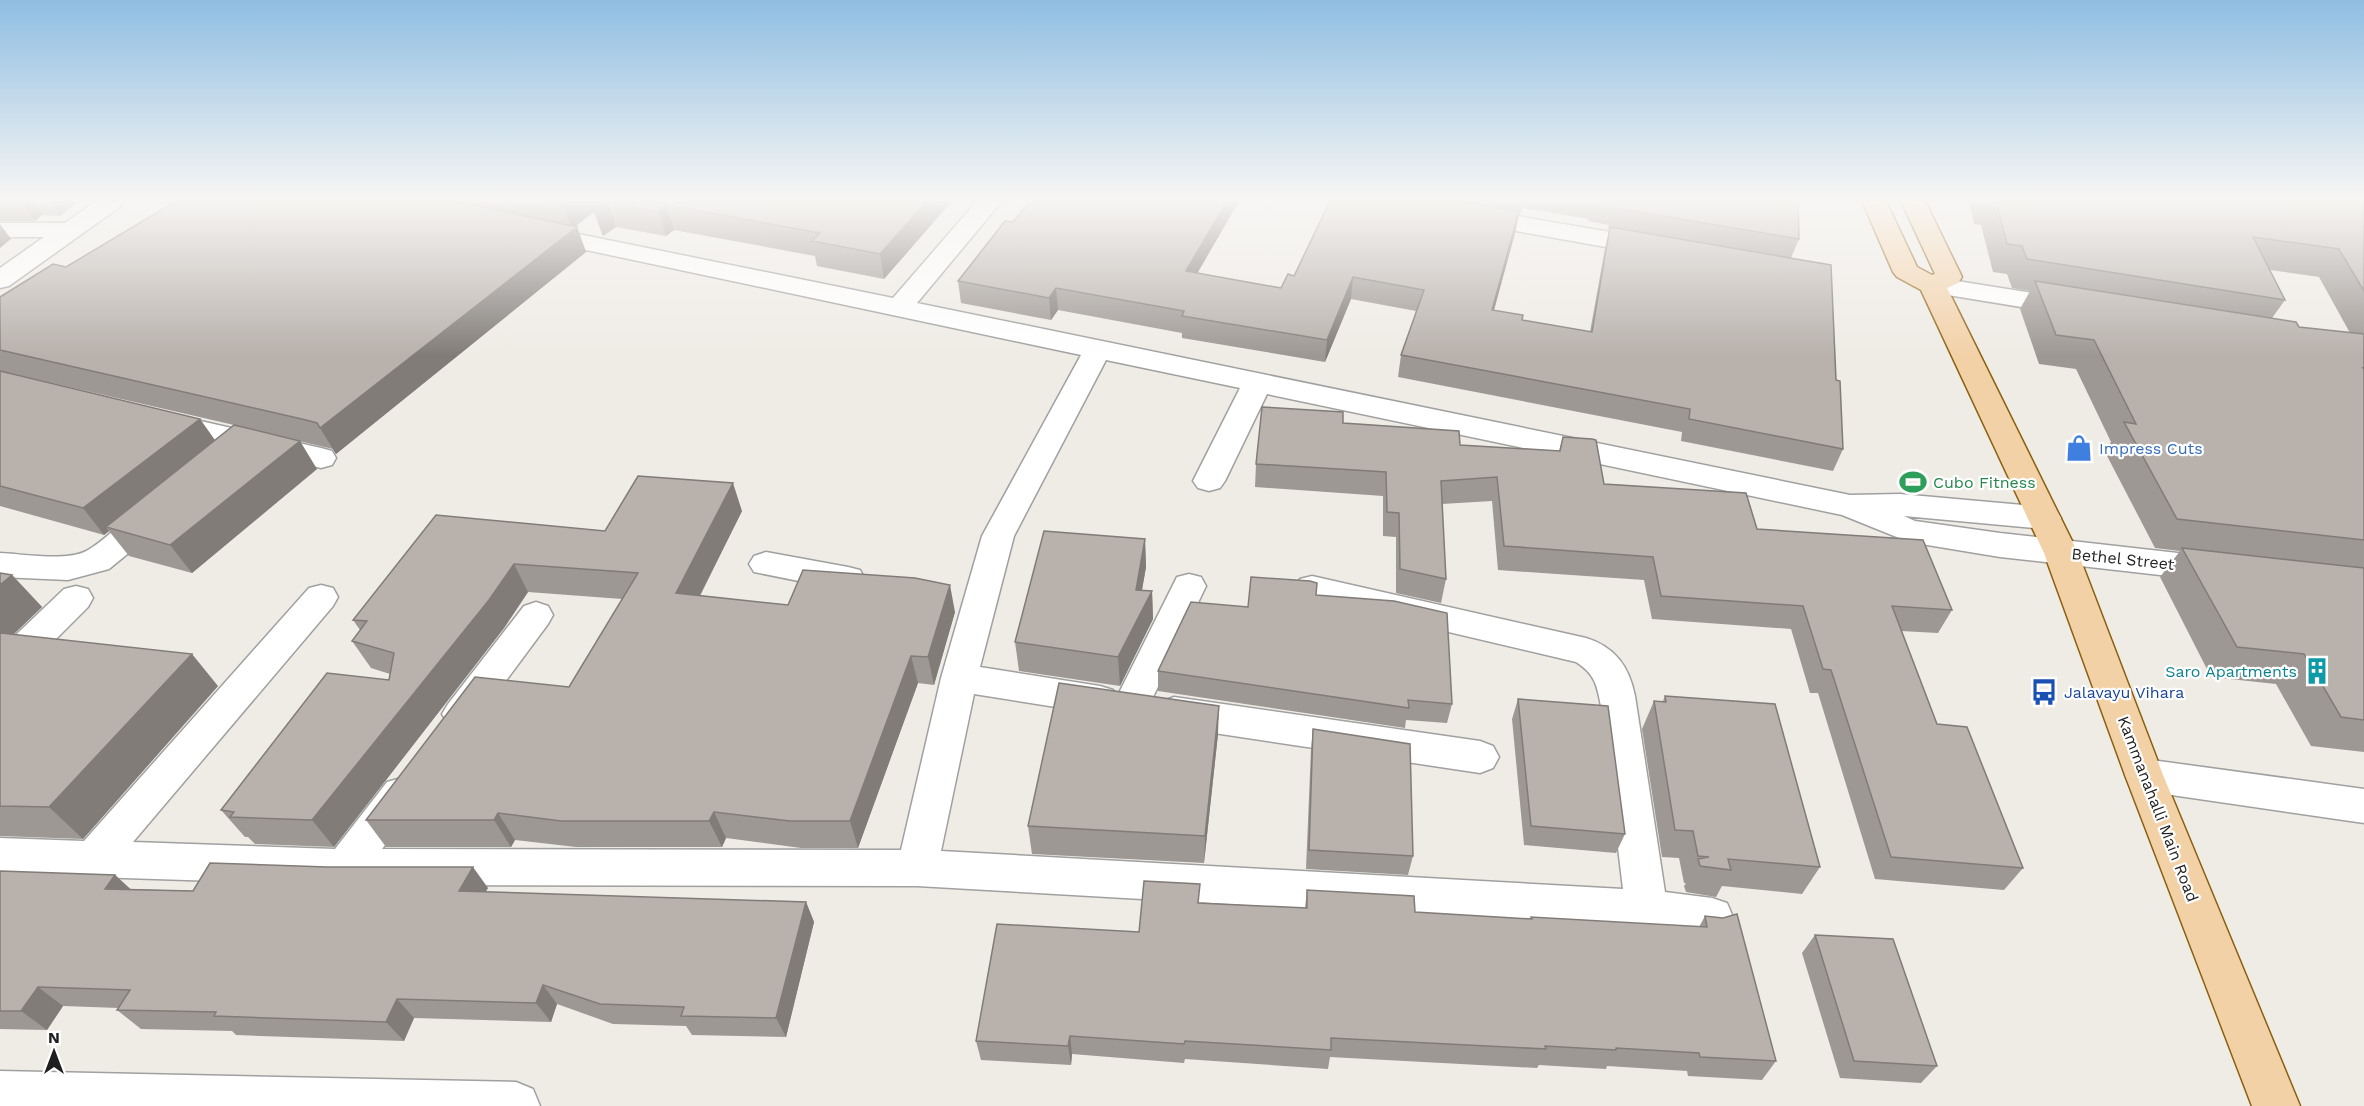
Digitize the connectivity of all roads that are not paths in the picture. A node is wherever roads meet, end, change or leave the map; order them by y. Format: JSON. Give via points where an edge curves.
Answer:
{"nodes":[{"id":1,"x":40,"y":253,"type":"edge"},
{"id":2,"x":637,"y":253,"type":"edge"},
{"id":3,"x":946,"y":253,"type":"edge"},
{"id":4,"x":1897,"y":253,"type":"edge"},
{"id":5,"x":1937,"y":253,"type":"edge"},
{"id":6,"x":0,"y":280,"type":"edge"},
{"id":7,"x":1932,"y":285,"type":"junction"},
{"id":8,"x":898,"y":308,"type":"junction"},
{"id":9,"x":2096,"y":312,"type":"edge"},
{"id":10,"x":1097,"y":350,"type":"junction"},
{"id":11,"x":1257,"y":384,"type":"junction"},
{"id":12,"x":134,"y":414,"type":"edge"},
{"id":13,"x":246,"y":441,"type":"junction"},
{"id":14,"x":321,"y":458,"type":"dead end"},
{"id":15,"x":218,"y":464,"type":"edge"},
{"id":16,"x":1209,"y":481,"type":"dead end"},
{"id":17,"x":172,"y":501,"type":"edge"},
{"id":18,"x":1850,"y":506,"type":"junction"},
{"id":19,"x":2045,"y":518,"type":"junction"},
{"id":20,"x":2061,"y":553,"type":"junction"},
{"id":21,"x":766,"y":564,"type":"dead end"},
{"id":22,"x":0,"y":565,"type":"edge"},
{"id":23,"x":2248,"y":573,"type":"edge"},
{"id":24,"x":879,"y":584,"type":"edge"},
{"id":25,"x":1189,"y":586,"type":"dead end"},
{"id":26,"x":1312,"y":588,"type":"edge"},
{"id":27,"x":946,"y":596,"type":"edge"},
{"id":28,"x":321,"y":597,"type":"dead end"},
{"id":29,"x":76,"y":598,"type":"dead end"},
{"id":30,"x":980,"y":602,"type":"junction"},
{"id":31,"x":536,"y":615,"type":"dead end"},
{"id":32,"x":0,"y":672,"type":"edge"},
{"id":33,"x":959,"y":678,"type":"junction"},
{"id":34,"x":1131,"y":706,"type":"junction"},
{"id":35,"x":1480,"y":757,"type":"dead end"},
{"id":36,"x":2144,"y":775,"type":"junction"},
{"id":37,"x":2364,"y":807,"type":"edge"},
{"id":38,"x":0,"y":856,"type":"edge"},
{"id":39,"x":94,"y":859,"type":"junction"},
{"id":40,"x":345,"y":867,"type":"junction"},
{"id":41,"x":917,"y":868,"type":"junction"},
{"id":42,"x":1646,"y":909,"type":"junction"},
{"id":43,"x":1713,"y":917,"type":"edge"},
{"id":44,"x":0,"y":1094,"type":"edge"},
{"id":45,"x":516,"y":1106,"type":"edge"},
{"id":46,"x":2276,"y":1106,"type":"edge"}],
"edges":[{"from":1,"to":6,"type":"street"},
{"from":2,"to":8,"type":"street"},
{"from":3,"to":8,"type":"street"},
{"from":4,"to":7,"type":"main road","via":[[1906,272]]},
{"from":5,"to":7,"type":"main road","via":[[1949,277]]},
{"from":7,"to":9,"type":"street"},
{"from":7,"to":19,"type":"main road","name":"Kammanahalli Main Road"},
{"from":8,"to":10,"type":"street"},
{"from":10,"to":11,"type":"street"},
{"from":10,"to":30,"type":"street","via":[[998,536]]},
{"from":11,"to":16,"type":"street"},
{"from":11,"to":18,"type":"street"},
{"from":12,"to":13,"type":"street"},
{"from":13,"to":14,"type":"street"},
{"from":13,"to":15,"type":"street"},
{"from":17,"to":22,"type":"street","via":[[97,561],[68,568]]},
{"from":18,"to":19,"type":"street","via":[[1900,505]]},
{"from":18,"to":20,"type":"street","name":"Bethel Street","via":[[1909,531]]},
{"from":19,"to":20,"type":"main road","name":"Kammanahalli Main Road"},
{"from":20,"to":23,"type":"street","name":"Bethel Street"},
{"from":20,"to":36,"type":"main road","name":"Kammanahalli Main Road"},
{"from":21,"to":24,"type":"street"},
{"from":25,"to":34,"type":"street"},
{"from":26,"to":42,"type":"street","via":[[1576,648],[1603,661],[1613,677],[1619,706]]},
{"from":27,"to":30,"type":"street"},
{"from":28,"to":39,"type":"street"},
{"from":29,"to":32,"type":"street"},
{"from":30,"to":33,"type":"street"},
{"from":31,"to":40,"type":"street"},
{"from":33,"to":34,"type":"street"},
{"from":33,"to":41,"type":"street"},
{"from":34,"to":35,"type":"street"},
{"from":36,"to":37,"type":"street"},
{"from":36,"to":46,"type":"main road","name":"Kammanahalli Main Road"},
{"from":38,"to":39,"type":"street"},
{"from":39,"to":40,"type":"street"},
{"from":40,"to":41,"type":"street"},
{"from":41,"to":42,"type":"street"},
{"from":42,"to":43,"type":"street"},
{"from":44,"to":45,"type":"street"}]}
